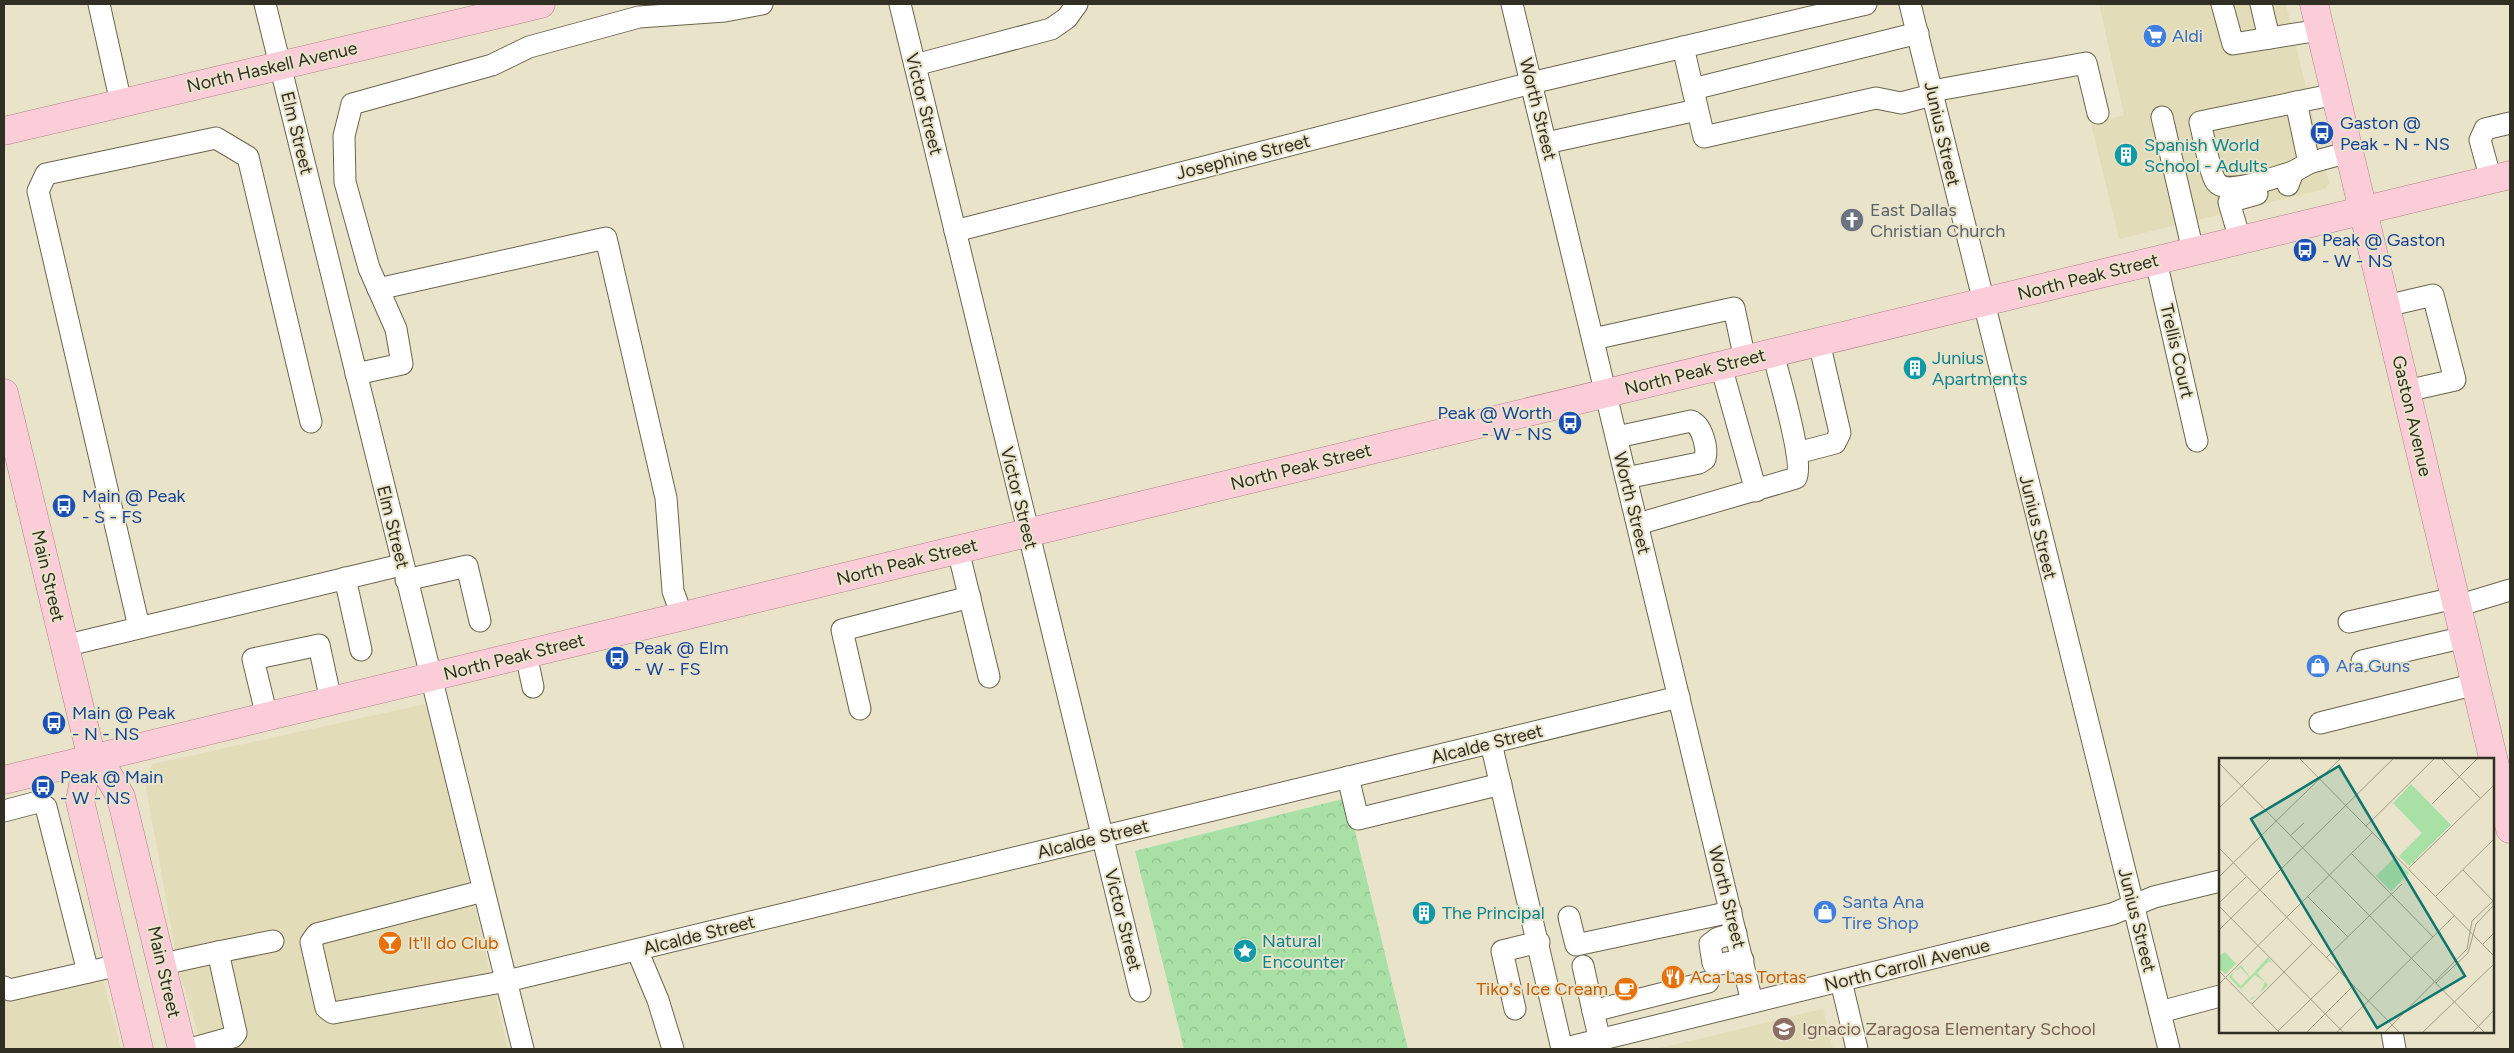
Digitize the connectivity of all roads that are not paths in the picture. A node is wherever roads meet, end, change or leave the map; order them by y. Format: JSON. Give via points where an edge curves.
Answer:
{"nodes":[{"id":1,"x":99,"y":4,"type":"edge"},
{"id":2,"x":264,"y":4,"type":"edge"},
{"id":3,"x":541,"y":4,"type":"edge"},
{"id":4,"x":762,"y":4,"type":"edge"},
{"id":5,"x":900,"y":4,"type":"edge"},
{"id":6,"x":1077,"y":4,"type":"edge"},
{"id":7,"x":1512,"y":4,"type":"edge"},
{"id":8,"x":1866,"y":4,"type":"edge"},
{"id":9,"x":1910,"y":4,"type":"edge"},
{"id":10,"x":2222,"y":4,"type":"edge"},
{"id":11,"x":2261,"y":4,"type":"edge"},
{"id":12,"x":494,"y":9,"type":"edge"},
{"id":13,"x":2317,"y":17,"type":"edge"},
{"id":14,"x":1918,"y":33,"type":"junction"},
{"id":15,"x":2269,"y":38,"type":"junction"},
{"id":16,"x":1683,"y":47,"type":"junction"},
{"id":17,"x":915,"y":64,"type":"junction"},
{"id":18,"x":280,"y":65,"type":"junction"},
{"id":19,"x":1532,"y":83,"type":"junction"},
{"id":20,"x":1693,"y":89,"type":"junction"},
{"id":21,"x":1932,"y":93,"type":"junction"},
{"id":22,"x":2336,"y":94,"type":"junction"},
{"id":23,"x":2296,"y":102,"type":"junction"},
{"id":24,"x":121,"y":103,"type":"junction"},
{"id":25,"x":1697,"y":110,"type":"junction"},
{"id":26,"x":2098,"y":113,"type":"dead end"},
{"id":27,"x":2162,"y":117,"type":"dead end"},
{"id":28,"x":2510,"y":122,"type":"edge"},
{"id":29,"x":4,"y":131,"type":"edge"},
{"id":30,"x":1546,"y":143,"type":"junction"},
{"id":31,"x":2349,"y":152,"type":"junction"},
{"id":32,"x":2301,"y":167,"type":"junction"},
{"id":33,"x":2500,"y":177,"type":"edge"},
{"id":34,"x":2363,"y":210,"type":"junction"},
{"id":35,"x":955,"y":231,"type":"junction"},
{"id":36,"x":2240,"y":240,"type":"junction"},
{"id":37,"x":2193,"y":252,"type":"junction"},
{"id":38,"x":2156,"y":260,"type":"junction"},
{"id":39,"x":378,"y":289,"type":"junction"},
{"id":40,"x":1983,"y":302,"type":"junction"},
{"id":41,"x":2386,"y":306,"type":"junction"},
{"id":42,"x":1593,"y":339,"type":"junction"},
{"id":43,"x":1819,"y":342,"type":"junction"},
{"id":44,"x":1773,"y":353,"type":"junction"},
{"id":45,"x":1733,"y":363,"type":"junction"},
{"id":46,"x":356,"y":374,"type":"junction"},
{"id":47,"x":2406,"y":391,"type":"junction"},
{"id":48,"x":4,"y":393,"type":"edge"},
{"id":49,"x":1606,"y":393,"type":"junction"},
{"id":50,"x":7,"y":421,"type":"edge"},
{"id":51,"x":311,"y":422,"type":"dead end"},
{"id":52,"x":1617,"y":437,"type":"junction"},
{"id":53,"x":2197,"y":441,"type":"dead end"},
{"id":54,"x":1797,"y":453,"type":"junction"},
{"id":55,"x":1626,"y":478,"type":"junction"},
{"id":56,"x":1756,"y":491,"type":"junction"},
{"id":57,"x":1638,"y":524,"type":"junction"},
{"id":58,"x":1028,"y":533,"type":"junction"},
{"id":59,"x":958,"y":550,"type":"junction"},
{"id":60,"x":404,"y":572,"type":"junction"},
{"id":61,"x":345,"y":578,"type":"junction"},
{"id":62,"x":2510,"y":590,"type":"edge"},
{"id":63,"x":970,"y":598,"type":"junction"},
{"id":64,"x":2456,"y":602,"type":"junction"},
{"id":65,"x":682,"y":616,"type":"junction"},
{"id":66,"x":480,"y":621,"type":"dead end"},
{"id":67,"x":2349,"y":622,"type":"dead end"},
{"id":68,"x":139,"y":628,"type":"junction"},
{"id":69,"x":2465,"y":637,"type":"junction"},
{"id":70,"x":64,"y":646,"type":"junction"},
{"id":71,"x":361,"y":650,"type":"dead end"},
{"id":72,"x":526,"y":654,"type":"junction"},
{"id":73,"x":2362,"y":661,"type":"dead end"},
{"id":74,"x":431,"y":677,"type":"junction"},
{"id":75,"x":990,"y":678,"type":"dead end"},
{"id":76,"x":2476,"y":684,"type":"junction"},
{"id":77,"x":533,"y":687,"type":"dead end"},
{"id":78,"x":1679,"y":697,"type":"junction"},
{"id":79,"x":331,"y":701,"type":"junction"},
{"id":80,"x":860,"y":709,"type":"dead end"},
{"id":81,"x":267,"y":717,"type":"junction"},
{"id":82,"x":2320,"y":723,"type":"dead end"},
{"id":83,"x":1491,"y":743,"type":"junction"},
{"id":84,"x":2492,"y":758,"type":"edge"},
{"id":85,"x":92,"y":759,"type":"junction"},
{"id":86,"x":2494,"y":767,"type":"edge"},
{"id":87,"x":1348,"y":777,"type":"junction"},
{"id":88,"x":4,"y":780,"type":"edge"},
{"id":89,"x":1501,"y":784,"type":"junction"},
{"id":90,"x":4,"y":811,"type":"edge"},
{"id":91,"x":2505,"y":817,"type":"edge"},
{"id":92,"x":1103,"y":837,"type":"junction"},
{"id":93,"x":2219,"y":881,"type":"edge"},
{"id":94,"x":483,"y":891,"type":"junction"},
{"id":95,"x":2133,"y":906,"type":"junction"},
{"id":96,"x":1731,"y":912,"type":"junction"},
{"id":97,"x":1569,"y":917,"type":"dead end"},
{"id":98,"x":1736,"y":933,"type":"junction"},
{"id":99,"x":273,"y":941,"type":"dead end"},
{"id":100,"x":1539,"y":942,"type":"junction"},
{"id":101,"x":637,"y":950,"type":"junction"},
{"id":102,"x":218,"y":952,"type":"junction"},
{"id":103,"x":1743,"y":960,"type":"junction"},
{"id":104,"x":163,"y":964,"type":"junction"},
{"id":105,"x":120,"y":965,"type":"junction"},
{"id":106,"x":1583,"y":966,"type":"dead end"},
{"id":107,"x":88,"y":972,"type":"junction"},
{"id":108,"x":1710,"y":973,"type":"junction"},
{"id":109,"x":506,"y":981,"type":"junction"},
{"id":110,"x":1841,"y":981,"type":"junction"},
{"id":111,"x":4,"y":987,"type":"edge"},
{"id":112,"x":1140,"y":991,"type":"dead end"},
{"id":113,"x":2219,"y":996,"type":"edge"},
{"id":114,"x":1752,"y":1002,"type":"junction"},
{"id":115,"x":1515,"y":1009,"type":"dead end"},
{"id":116,"x":1592,"y":1011,"type":"junction"},
{"id":117,"x":1714,"y":1012,"type":"junction"},
{"id":118,"x":2160,"y":1012,"type":"junction"},
{"id":119,"x":2392,"y":1033,"type":"edge"},
{"id":120,"x":1600,"y":1041,"type":"junction"},
{"id":121,"x":139,"y":1049,"type":"edge"},
{"id":122,"x":182,"y":1049,"type":"edge"},
{"id":123,"x":190,"y":1049,"type":"edge"},
{"id":124,"x":523,"y":1049,"type":"edge"},
{"id":125,"x":673,"y":1049,"type":"edge"},
{"id":126,"x":1562,"y":1049,"type":"edge"},
{"id":127,"x":1857,"y":1049,"type":"edge"},
{"id":128,"x":2169,"y":1049,"type":"edge"},
{"id":129,"x":2396,"y":1049,"type":"edge"}],
"edges":[{"from":1,"to":24,"type":"street"},
{"from":2,"to":18,"type":"street","name":"Elm Street"},
{"from":3,"to":12,"type":"main road","name":"North Haskell Avenue"},
{"from":4,"to":39,"type":"street","via":[[725,11],[639,16],[529,47],[492,65],[352,104],[344,136],[345,182]]},
{"from":5,"to":17,"type":"street","name":"Victor Street"},
{"from":6,"to":17,"type":"street","via":[[1067,18],[1051,29]]},
{"from":7,"to":19,"type":"street","name":"Worth Street"},
{"from":8,"to":16,"type":"street","name":"Josephine Street"},
{"from":9,"to":14,"type":"street","name":"Junius Street"},
{"from":10,"to":15,"type":"street","via":[[2233,44]]},
{"from":11,"to":15,"type":"street"},
{"from":12,"to":18,"type":"main road","name":"North Haskell Avenue"},
{"from":13,"to":15,"type":"street"},
{"from":13,"to":22,"type":"main road","name":"Gaston Avenue"},
{"from":14,"to":20,"type":"street"},
{"from":14,"to":21,"type":"street","name":"Junius Street"},
{"from":16,"to":19,"type":"street","name":"Josephine Street"},
{"from":16,"to":20,"type":"street"},
{"from":17,"to":35,"type":"street","name":"Victor Street"},
{"from":18,"to":24,"type":"main road","name":"North Haskell Avenue"},
{"from":18,"to":46,"type":"street","name":"Elm Street"},
{"from":19,"to":30,"type":"street","name":"Worth Street"},
{"from":19,"to":35,"type":"street","name":"Josephine Street"},
{"from":20,"to":25,"type":"street"},
{"from":21,"to":25,"type":"street","via":[[1901,103],[1876,98],[1704,137]]},
{"from":21,"to":26,"type":"street","via":[[2086,64]]},
{"from":21,"to":40,"type":"street","name":"Junius Street"},
{"from":22,"to":23,"type":"street"},
{"from":22,"to":31,"type":"main road","name":"Gaston Avenue"},
{"from":23,"to":32,"type":"street"},
{"from":23,"to":32,"type":"street","via":[[2200,122],[2215,181],[2224,188],[2237,188]]},
{"from":24,"to":29,"type":"main road","name":"North Haskell Avenue"},
{"from":25,"to":30,"type":"street"},
{"from":27,"to":37,"type":"street"},
{"from":28,"to":33,"type":"street","via":[[2485,129],[2480,140]]},
{"from":30,"to":42,"type":"street","name":"Worth Street"},
{"from":31,"to":32,"type":"street"},
{"from":31,"to":34,"type":"main road","name":"Gaston Avenue"},
{"from":32,"to":36,"type":"street","via":[[2288,186],[2229,202]]},
{"from":33,"to":34,"type":"main road","name":"North Peak Street"},
{"from":34,"to":36,"type":"main road","name":"North Peak Street"},
{"from":34,"to":41,"type":"main road","name":"Gaston Avenue"},
{"from":35,"to":58,"type":"street","name":"Victor Street"},
{"from":36,"to":37,"type":"main road","name":"North Peak Street"},
{"from":37,"to":38,"type":"main road","name":"North Peak Street"},
{"from":38,"to":40,"type":"main road","name":"North Peak Street"},
{"from":38,"to":53,"type":"street","name":"Trellis Court"},
{"from":39,"to":46,"type":"street","via":[[396,329],[402,364]]},
{"from":39,"to":65,"type":"street","via":[[606,238],[666,498],[673,591]]},
{"from":40,"to":43,"type":"main road","name":"North Peak Street"},
{"from":40,"to":95,"type":"street","name":"Junius Street"},
{"from":41,"to":47,"type":"main road","name":"Gaston Avenue"},
{"from":41,"to":47,"type":"street","via":[[2433,295],[2456,380]]},
{"from":42,"to":45,"type":"street","via":[[1734,308]]},
{"from":42,"to":49,"type":"street","name":"Worth Street"},
{"from":43,"to":44,"type":"main road","name":"North Peak Street"},
{"from":43,"to":54,"type":"street","via":[[1840,433],[1835,443]]},
{"from":44,"to":45,"type":"main road","name":"North Peak Street"},
{"from":44,"to":54,"type":"street"},
{"from":45,"to":49,"type":"main road","name":"North Peak Street"},
{"from":45,"to":56,"type":"street"},
{"from":46,"to":60,"type":"street","name":"Elm Street"},
{"from":47,"to":64,"type":"main road","name":"Gaston Avenue"},
{"from":48,"to":50,"type":"main road","name":"Main Street"},
{"from":49,"to":52,"type":"street","name":"Worth Street"},
{"from":49,"to":58,"type":"main road","name":"North Peak Street"},
{"from":50,"to":70,"type":"main road","name":"Main Street"},
{"from":51,"to":68,"type":"street","via":[[248,157],[216,138],[46,174],[38,190]]},
{"from":52,"to":55,"type":"street","name":"Worth Street"},
{"from":52,"to":55,"type":"street","via":[[1691,421],[1700,428],[1707,453],[1699,463]]},
{"from":54,"to":56,"type":"street","via":[[1796,478]]},
{"from":55,"to":57,"type":"street","name":"Worth Street"},
{"from":56,"to":57,"type":"street"},
{"from":57,"to":78,"type":"street","name":"Worth Street"},
{"from":58,"to":59,"type":"main road","name":"North Peak Street"},
{"from":58,"to":92,"type":"street","name":"Victor Street"},
{"from":59,"to":63,"type":"street"},
{"from":59,"to":65,"type":"main road","name":"North Peak Street"},
{"from":60,"to":61,"type":"street"},
{"from":60,"to":66,"type":"street","via":[[467,566]]},
{"from":60,"to":74,"type":"street","name":"Elm Street"},
{"from":61,"to":68,"type":"street"},
{"from":61,"to":71,"type":"street"},
{"from":62,"to":64,"type":"street"},
{"from":63,"to":75,"type":"street"},
{"from":63,"to":80,"type":"street","via":[[842,630]]},
{"from":64,"to":67,"type":"street"},
{"from":64,"to":69,"type":"main road","name":"Gaston Avenue"},
{"from":65,"to":72,"type":"main road","name":"North Peak Street"},
{"from":68,"to":70,"type":"street"},
{"from":69,"to":73,"type":"street"},
{"from":69,"to":76,"type":"main road","name":"Gaston Avenue"},
{"from":70,"to":85,"type":"main road","name":"Main Street"},
{"from":72,"to":74,"type":"main road","name":"North Peak Street"},
{"from":72,"to":77,"type":"street"},
{"from":74,"to":79,"type":"main road","name":"North Peak Street"},
{"from":74,"to":94,"type":"street","name":"Elm Street"},
{"from":76,"to":82,"type":"street"},
{"from":76,"to":84,"type":"main road","name":"Gaston Avenue"},
{"from":78,"to":83,"type":"street","name":"Alcalde Street"},
{"from":78,"to":96,"type":"street","name":"Worth Street"},
{"from":79,"to":81,"type":"main road","name":"North Peak Street"},
{"from":79,"to":81,"type":"street","via":[[318,645],[253,659]]},
{"from":81,"to":85,"type":"main road","name":"North Peak Street"},
{"from":83,"to":87,"type":"street","name":"Alcalde Street"},
{"from":83,"to":89,"type":"street"},
{"from":85,"to":88,"type":"main road","name":"North Peak Street"},
{"from":85,"to":104,"type":"main road","name":"Main Street","via":[[108,775],[121,797]]},
{"from":85,"to":105,"type":"main road","via":[[80,801]]},
{"from":86,"to":91,"type":"main road","name":"Gaston Avenue"},
{"from":87,"to":89,"type":"street","via":[[1358,819]]},
{"from":87,"to":92,"type":"street","name":"Alcalde Street"},
{"from":89,"to":100,"type":"street"},
{"from":90,"to":107,"type":"street","via":[[38,802],[46,807]]},
{"from":92,"to":101,"type":"street","name":"Alcalde Street"},
{"from":92,"to":112,"type":"street","name":"Victor Street"},
{"from":93,"to":95,"type":"street","name":"North Carroll Avenue","via":[[2154,897]]},
{"from":94,"to":109,"type":"street","name":"Elm Street"},
{"from":94,"to":109,"type":"street","name":"Alcalde Street","via":[[317,934],[312,942],[326,1008],[333,1013]]},
{"from":95,"to":110,"type":"street","name":"North Carroll Avenue","via":[[2112,914]]},
{"from":95,"to":118,"type":"street","name":"Junius Street"},
{"from":96,"to":97,"type":"street","via":[[1576,945]]},
{"from":96,"to":98,"type":"street","name":"Worth Street"},
{"from":98,"to":103,"type":"street","name":"Worth Street"},
{"from":98,"to":108,"type":"street","via":[[1710,944]]},
{"from":99,"to":102,"type":"street"},
{"from":100,"to":115,"type":"street","via":[[1502,950]]},
{"from":100,"to":126,"type":"street"},
{"from":101,"to":109,"type":"street","name":"Alcalde Street"},
{"from":101,"to":125,"type":"street","via":[[658,1000]]},
{"from":102,"to":104,"type":"street"},
{"from":102,"to":123,"type":"street","via":[[236,1033],[233,1037]]},
{"from":103,"to":108,"type":"street","via":[[1720,964]]},
{"from":103,"to":114,"type":"street","name":"Worth Street"},
{"from":104,"to":122,"type":"main road","name":"Main Street"},
{"from":105,"to":107,"type":"street"},
{"from":105,"to":121,"type":"main road"},
{"from":106,"to":116,"type":"street"},
{"from":107,"to":111,"type":"street","via":[[10,990]]},
{"from":108,"to":116,"type":"street"},
{"from":108,"to":117,"type":"street"},
{"from":109,"to":124,"type":"street","name":"Elm Street"},
{"from":110,"to":114,"type":"street","name":"North Carroll Avenue"},
{"from":110,"to":127,"type":"street"},
{"from":113,"to":118,"type":"street"},
{"from":114,"to":117,"type":"street","name":"North Carroll Avenue"},
{"from":116,"to":120,"type":"street"},
{"from":117,"to":120,"type":"street","name":"North Carroll Avenue"},
{"from":118,"to":128,"type":"street","name":"Junius Street"},
{"from":119,"to":129,"type":"street"},
{"from":120,"to":126,"type":"street","name":"North Carroll Avenue"}]}
